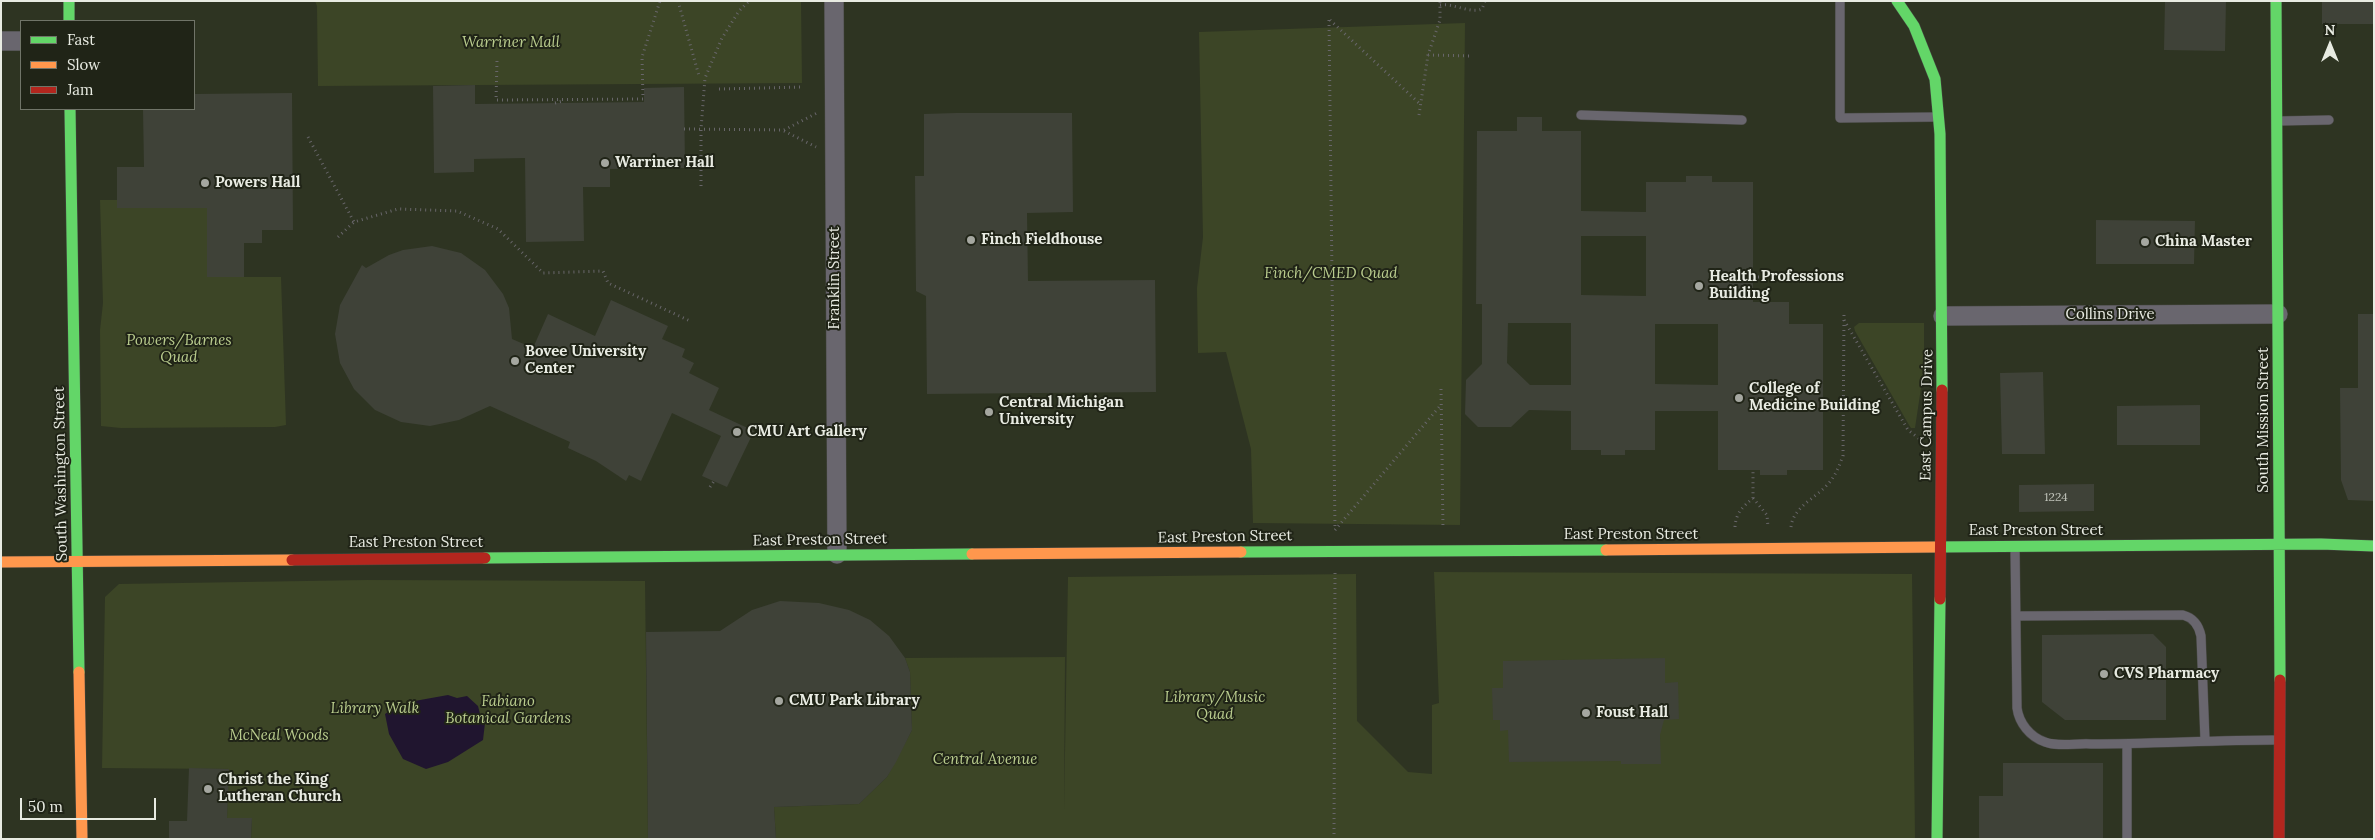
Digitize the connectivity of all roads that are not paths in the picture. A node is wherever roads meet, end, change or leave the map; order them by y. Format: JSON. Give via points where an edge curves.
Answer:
{"nodes":[{"id":1,"x":69,"y":1,"type":"edge"},
{"id":2,"x":834,"y":1,"type":"edge"},
{"id":3,"x":1840,"y":1,"type":"edge"},
{"id":4,"x":1897,"y":1,"type":"edge"},
{"id":5,"x":2276,"y":1,"type":"edge"},
{"id":6,"x":69,"y":20,"type":"edge"},
{"id":7,"x":1,"y":41,"type":"edge"},
{"id":8,"x":20,"y":41,"type":"edge"},
{"id":9,"x":70,"y":110,"type":"edge"},
{"id":10,"x":1581,"y":115,"type":"dead end"},
{"id":11,"x":1939,"y":117,"type":"junction"},
{"id":12,"x":1742,"y":120,"type":"dead end"},
{"id":13,"x":2329,"y":120,"type":"dead end"},
{"id":14,"x":2276,"y":121,"type":"junction"},
{"id":15,"x":2278,"y":314,"type":"junction"},
{"id":16,"x":1943,"y":316,"type":"junction"},
{"id":17,"x":2280,"y":544,"type":"junction"},
{"id":18,"x":1940,"y":546,"type":"junction"},
{"id":19,"x":2015,"y":546,"type":"junction"},
{"id":20,"x":2374,"y":546,"type":"edge"},
{"id":21,"x":838,"y":554,"type":"junction"},
{"id":22,"x":1,"y":562,"type":"edge"},
{"id":23,"x":78,"y":562,"type":"junction"},
{"id":24,"x":2017,"y":616,"type":"junction"},
{"id":25,"x":2205,"y":740,"type":"junction"},
{"id":26,"x":2278,"y":740,"type":"junction"},
{"id":27,"x":2127,"y":744,"type":"junction"},
{"id":28,"x":82,"y":839,"type":"edge"},
{"id":29,"x":1937,"y":839,"type":"edge"},
{"id":30,"x":2127,"y":839,"type":"edge"},
{"id":31,"x":2279,"y":839,"type":"edge"}],
"edges":[{"from":1,"to":6,"type":"street"},
{"from":2,"to":21,"type":"street","name":"Franklin Street"},
{"from":3,"to":11,"type":"lane","via":[[1840,118]]},
{"from":4,"to":11,"type":"street","name":"East Campus Drive","via":[[1923,44],[1934,79]]},
{"from":5,"to":14,"type":"street","name":"South Mission Street"},
{"from":7,"to":8,"type":"street"},
{"from":9,"to":23,"type":"street","name":"South Washington Street"},
{"from":10,"to":12,"type":"lane"},
{"from":11,"to":16,"type":"street","name":"East Campus Drive"},
{"from":13,"to":14,"type":"lane"},
{"from":14,"to":15,"type":"street","name":"South Mission Street"},
{"from":15,"to":16,"type":"street","name":"Collins Drive"},
{"from":15,"to":17,"type":"street","name":"South Mission Street"},
{"from":16,"to":18,"type":"street","name":"East Campus Drive"},
{"from":17,"to":19,"type":"street","name":"East Preston Street"},
{"from":17,"to":20,"type":"street","name":"East Preston Street"},
{"from":17,"to":26,"type":"street","name":"South Mission Street"},
{"from":18,"to":19,"type":"street","name":"East Preston Street"},
{"from":18,"to":21,"type":"street","name":"East Preston Street"},
{"from":18,"to":29,"type":"street","name":"East Campus Drive"},
{"from":19,"to":24,"type":"lane"},
{"from":21,"to":23,"type":"street","name":"East Preston Street"},
{"from":22,"to":23,"type":"street","name":"East Preston Street"},
{"from":23,"to":28,"type":"street","name":"South Washington Street"},
{"from":24,"to":25,"type":"lane","via":[[2183,615],[2193,619],[2201,636]]},
{"from":24,"to":27,"type":"lane","via":[[2017,708],[2028,730],[2049,743]]},
{"from":25,"to":26,"type":"lane"},
{"from":25,"to":27,"type":"lane"},
{"from":26,"to":31,"type":"street","name":"South Mission Street"},
{"from":27,"to":30,"type":"lane"}]}
